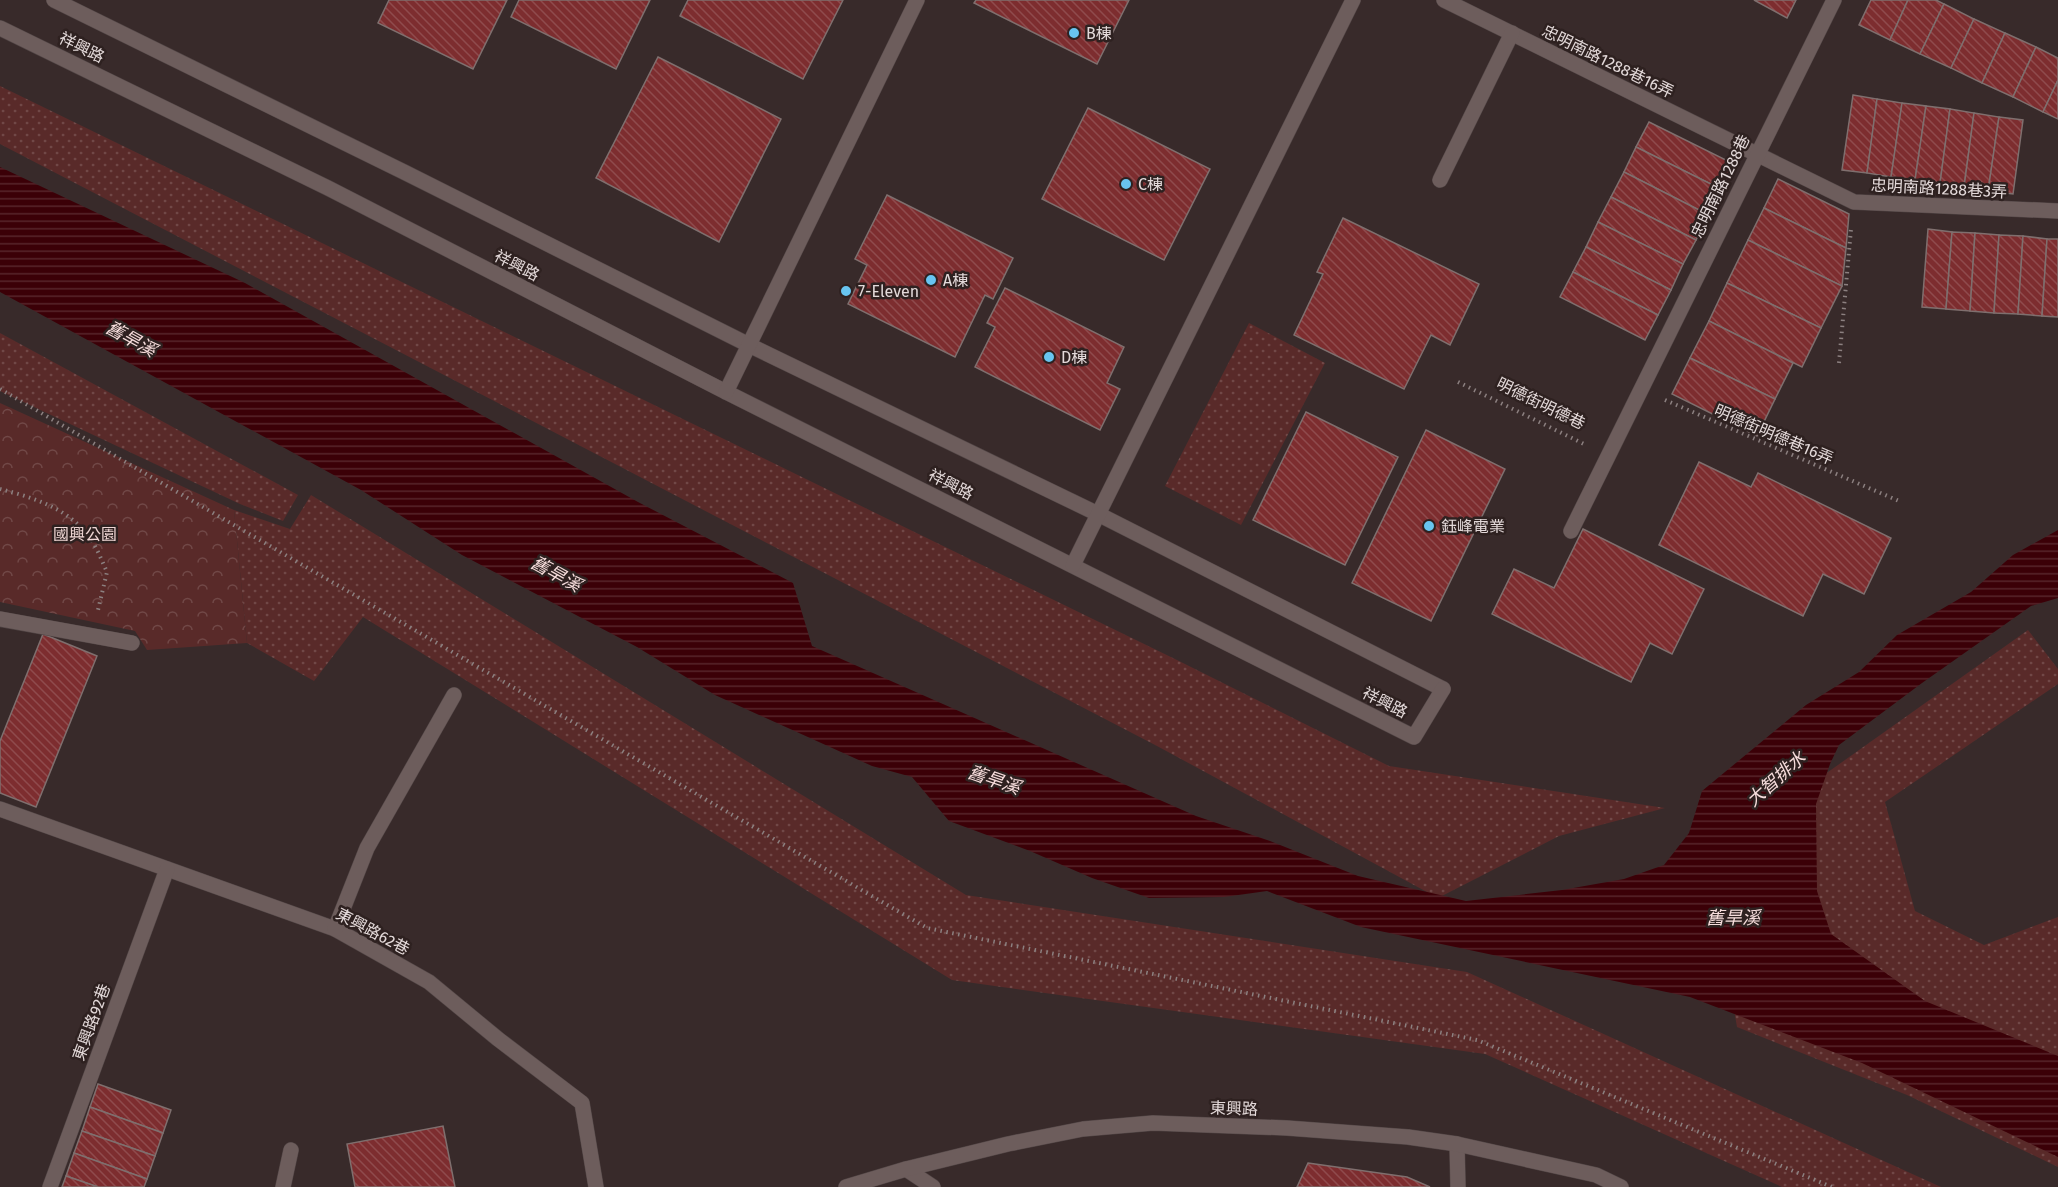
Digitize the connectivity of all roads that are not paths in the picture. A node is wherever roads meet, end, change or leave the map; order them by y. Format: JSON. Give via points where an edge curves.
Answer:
{"nodes":[{"id":1,"x":54,"y":0,"type":"edge"},
{"id":2,"x":917,"y":0,"type":"edge"},
{"id":3,"x":1353,"y":0,"type":"edge"},
{"id":4,"x":1444,"y":0,"type":"edge"},
{"id":5,"x":1834,"y":0,"type":"edge"},
{"id":6,"x":0,"y":28,"type":"edge"},
{"id":7,"x":1512,"y":33,"type":"junction"},
{"id":8,"x":1756,"y":154,"type":"junction"},
{"id":9,"x":1440,"y":180,"type":"dead end"},
{"id":10,"x":2058,"y":211,"type":"edge"},
{"id":11,"x":749,"y":345,"type":"junction"},
{"id":12,"x":726,"y":392,"type":"junction"},
{"id":13,"x":1098,"y":514,"type":"junction"},
{"id":14,"x":1570,"y":531,"type":"dead end"},
{"id":15,"x":1073,"y":565,"type":"junction"},
{"id":16,"x":0,"y":619,"type":"edge"},
{"id":17,"x":132,"y":643,"type":"dead end"},
{"id":18,"x":454,"y":695,"type":"dead end"},
{"id":19,"x":0,"y":810,"type":"edge"},
{"id":20,"x":167,"y":870,"type":"junction"},
{"id":21,"x":335,"y":929,"type":"junction"},
{"id":22,"x":1457,"y":1144,"type":"junction"},
{"id":23,"x":291,"y":1150,"type":"dead end"},
{"id":24,"x":906,"y":1169,"type":"junction"},
{"id":25,"x":50,"y":1187,"type":"edge"},
{"id":26,"x":283,"y":1187,"type":"edge"},
{"id":27,"x":596,"y":1187,"type":"edge"},
{"id":28,"x":846,"y":1187,"type":"edge"},
{"id":29,"x":933,"y":1187,"type":"edge"},
{"id":30,"x":1458,"y":1187,"type":"edge"},
{"id":31,"x":1621,"y":1187,"type":"edge"}],
"edges":[{"from":1,"to":11,"type":"street","name":"祥興路"},
{"from":2,"to":11,"type":"street"},
{"from":3,"to":13,"type":"street"},
{"from":4,"to":7,"type":"street","name":"忠明南路1288巷16弄"},
{"from":5,"to":8,"type":"street","name":"忠明南路1288巷"},
{"from":6,"to":12,"type":"street","name":"祥興路","via":[[317,183]]},
{"from":7,"to":8,"type":"street","name":"忠明南路1288巷16弄"},
{"from":7,"to":9,"type":"street"},
{"from":8,"to":10,"type":"street","name":"忠明南路1288巷3弄","via":[[1854,202]]},
{"from":8,"to":14,"type":"street","name":"忠明南路1288巷"},
{"from":11,"to":12,"type":"street"},
{"from":11,"to":13,"type":"street","name":"祥興路"},
{"from":12,"to":15,"type":"street","name":"祥興路"},
{"from":13,"to":15,"type":"street"},
{"from":13,"to":15,"type":"street","name":"祥興路","via":[[1443,689],[1414,737]]},
{"from":16,"to":17,"type":"street"},
{"from":18,"to":21,"type":"street","via":[[367,848]]},
{"from":19,"to":20,"type":"street","name":"東興路62巷"},
{"from":20,"to":21,"type":"street","name":"東興路62巷"},
{"from":20,"to":25,"type":"street","name":"東興路92巷"},
{"from":21,"to":27,"type":"street","name":"東興路62巷","via":[[429,982],[582,1103]]},
{"from":22,"to":24,"type":"street","name":"東興路","via":[[1287,1128],[1153,1123],[1083,1129]]},
{"from":22,"to":30,"type":"street"},
{"from":22,"to":31,"type":"street","name":"東興路","via":[[1596,1174]]},
{"from":23,"to":26,"type":"street"},
{"from":24,"to":28,"type":"street","name":"東興路"},
{"from":24,"to":29,"type":"street"}]}
